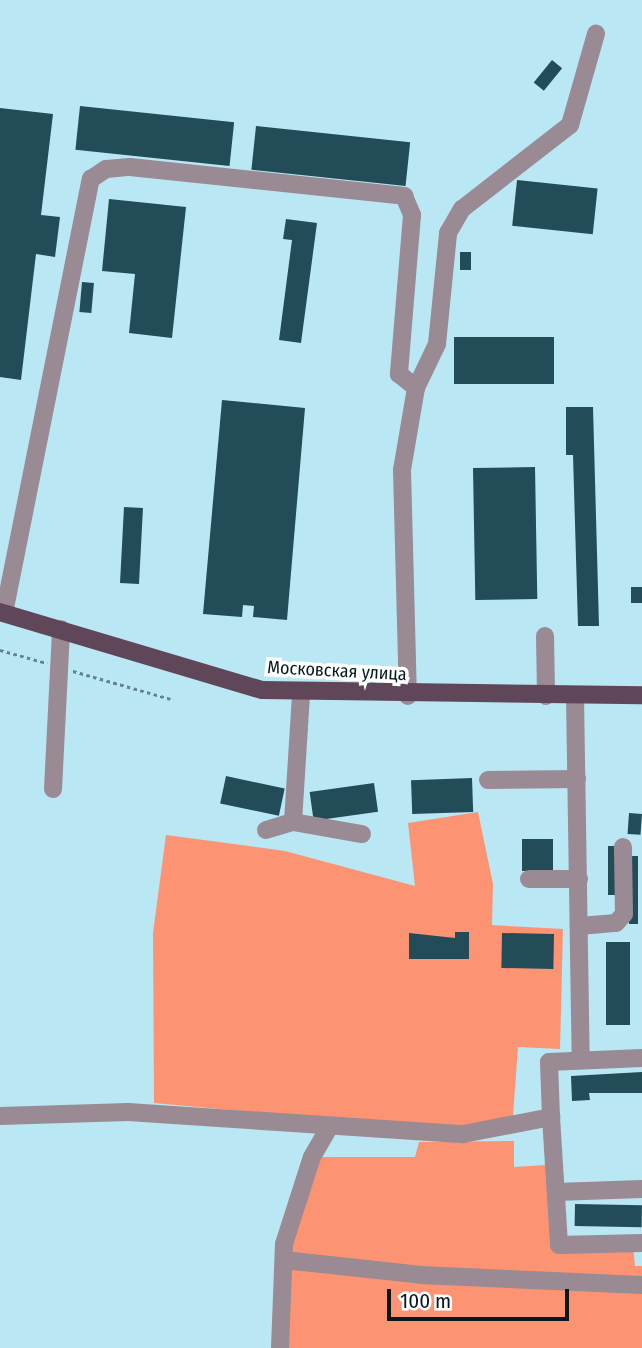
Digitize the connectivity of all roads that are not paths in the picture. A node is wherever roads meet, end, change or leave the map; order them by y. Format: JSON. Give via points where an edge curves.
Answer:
{"nodes":[{"id":1,"x":596,"y":34,"type":"dead end"},
{"id":2,"x":416,"y":388,"type":"junction"},
{"id":3,"x":2,"y":612,"type":"edge"},
{"id":4,"x":61,"y":629,"type":"junction"},
{"id":5,"x":545,"y":636,"type":"dead end"},
{"id":6,"x":301,"y":694,"type":"junction"},
{"id":7,"x":642,"y":695,"type":"edge"},
{"id":8,"x":408,"y":696,"type":"junction"},
{"id":9,"x":546,"y":696,"type":"junction"},
{"id":10,"x":575,"y":696,"type":"junction"},
{"id":11,"x":577,"y":779,"type":"junction"},
{"id":12,"x":488,"y":780,"type":"dead end"},
{"id":13,"x":53,"y":789,"type":"dead end"},
{"id":14,"x":293,"y":822,"type":"junction"},
{"id":15,"x":267,"y":830,"type":"dead end"},
{"id":16,"x":362,"y":834,"type":"dead end"},
{"id":17,"x":623,"y":847,"type":"dead end"},
{"id":18,"x":579,"y":878,"type":"junction"},
{"id":19,"x":529,"y":879,"type":"dead end"},
{"id":20,"x":580,"y":926,"type":"junction"},
{"id":21,"x":581,"y":1058,"type":"junction"},
{"id":22,"x":642,"y":1058,"type":"edge"},
{"id":23,"x":0,"y":1116,"type":"edge"},
{"id":24,"x":551,"y":1118,"type":"junction"},
{"id":25,"x":330,"y":1126,"type":"junction"},
{"id":26,"x":642,"y":1189,"type":"edge"},
{"id":27,"x":556,"y":1192,"type":"junction"},
{"id":28,"x":642,"y":1243,"type":"edge"},
{"id":29,"x":284,"y":1260,"type":"junction"},
{"id":30,"x":642,"y":1285,"type":"edge"},
{"id":31,"x":280,"y":1348,"type":"edge"}],
"edges":[{"from":1,"to":2,"type":"street","via":[[570,125],[462,209],[448,233],[437,344]]},
{"from":2,"to":3,"type":"street","via":[[399,374],[412,215],[404,196],[106,169],[92,179],[85,205]]},
{"from":2,"to":8,"type":"street","via":[[402,470]]},
{"from":3,"to":4,"type":"main road","name":"Московская улица"},
{"from":4,"to":6,"type":"main road","name":"Московская улица","via":[[262,690]]},
{"from":4,"to":13,"type":"street"},
{"from":5,"to":9,"type":"street"},
{"from":6,"to":8,"type":"main road","name":"Московская улица"},
{"from":6,"to":14,"type":"street"},
{"from":7,"to":10,"type":"main road","name":"Московская улица"},
{"from":8,"to":9,"type":"main road","name":"Московская улица"},
{"from":9,"to":10,"type":"main road","name":"Московская улица"},
{"from":10,"to":11,"type":"street"},
{"from":11,"to":12,"type":"street"},
{"from":11,"to":18,"type":"street"},
{"from":14,"to":15,"type":"street"},
{"from":14,"to":16,"type":"street"},
{"from":17,"to":20,"type":"street","via":[[624,914],[616,923]]},
{"from":18,"to":19,"type":"street"},
{"from":18,"to":20,"type":"street"},
{"from":20,"to":21,"type":"street"},
{"from":21,"to":22,"type":"street"},
{"from":21,"to":24,"type":"street","via":[[548,1062]]},
{"from":23,"to":25,"type":"street","via":[[128,1112]]},
{"from":24,"to":25,"type":"street","via":[[433,1136]]},
{"from":24,"to":27,"type":"street"},
{"from":25,"to":29,"type":"street","via":[[312,1157]]},
{"from":26,"to":27,"type":"street"},
{"from":27,"to":28,"type":"street","via":[[559,1245]]},
{"from":29,"to":30,"type":"street"},
{"from":29,"to":31,"type":"street"}]}
